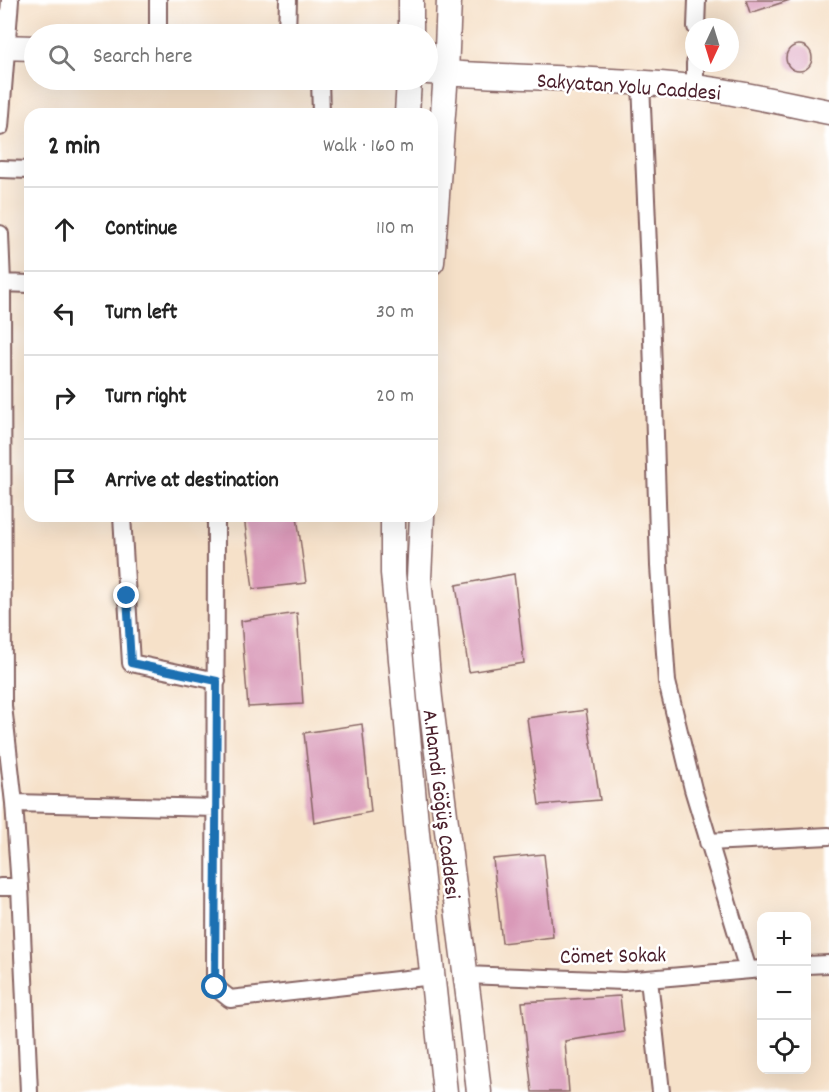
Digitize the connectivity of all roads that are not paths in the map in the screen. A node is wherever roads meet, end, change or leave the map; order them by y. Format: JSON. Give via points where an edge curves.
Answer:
{"nodes":[{"id":1,"x":10,"y":0,"type":"edge"},
{"id":2,"x":158,"y":0,"type":"edge"},
{"id":3,"x":288,"y":0,"type":"edge"},
{"id":4,"x":411,"y":0,"type":"edge"},
{"id":5,"x":449,"y":0,"type":"edge"},
{"id":6,"x":697,"y":0,"type":"edge"},
{"id":7,"x":696,"y":18,"type":"edge"},
{"id":8,"x":158,"y":24,"type":"edge"},
{"id":9,"x":287,"y":24,"type":"edge"},
{"id":10,"x":411,"y":24,"type":"edge"},
{"id":11,"x":3,"y":47,"type":"edge"},
{"id":12,"x":24,"y":48,"type":"edge"},
{"id":13,"x":438,"y":66,"type":"edge"},
{"id":14,"x":438,"y":72,"type":"edge"},
{"id":15,"x":696,"y":72,"type":"edge"},
{"id":16,"x":641,"y":83,"type":"junction"},
{"id":17,"x":695,"y":87,"type":"junction"},
{"id":18,"x":320,"y":90,"type":"edge"},
{"id":19,"x":408,"y":90,"type":"edge"},
{"id":20,"x":437,"y":90,"type":"edge"},
{"id":21,"x":321,"y":108,"type":"edge"},
{"id":22,"x":407,"y":108,"type":"edge"},
{"id":23,"x":436,"y":108,"type":"edge"},
{"id":24,"x":829,"y":112,"type":"edge"},
{"id":25,"x":0,"y":127,"type":"edge"},
{"id":26,"x":0,"y":169,"type":"edge"},
{"id":27,"x":24,"y":170,"type":"edge"},
{"id":28,"x":0,"y":234,"type":"edge"},
{"id":29,"x":2,"y":283,"type":"junction"},
{"id":30,"x":24,"y":284,"type":"edge"},
{"id":31,"x":1,"y":520,"type":"edge"},
{"id":32,"x":122,"y":522,"type":"edge"},
{"id":33,"x":216,"y":522,"type":"edge"},
{"id":34,"x":393,"y":522,"type":"edge"},
{"id":35,"x":422,"y":522,"type":"edge"},
{"id":36,"x":217,"y":681,"type":"junction"},
{"id":37,"x":14,"y":803,"type":"junction"},
{"id":38,"x":216,"y":808,"type":"junction"},
{"id":39,"x":829,"y":836,"type":"edge"},
{"id":40,"x":708,"y":842,"type":"junction"},
{"id":41,"x":0,"y":887,"type":"edge"},
{"id":42,"x":20,"y":887,"type":"junction"},
{"id":43,"x":829,"y":964,"type":"edge"},
{"id":44,"x":811,"y":966,"type":"edge"},
{"id":45,"x":755,"y":969,"type":"edge"},
{"id":46,"x":465,"y":975,"type":"junction"},
{"id":47,"x":433,"y":976,"type":"junction"},
{"id":48,"x":649,"y":979,"type":"junction"},
{"id":49,"x":29,"y":1092,"type":"edge"},
{"id":50,"x":445,"y":1092,"type":"edge"},
{"id":51,"x":478,"y":1092,"type":"edge"},
{"id":52,"x":661,"y":1092,"type":"edge"}],
"edges":[{"from":1,"to":11,"type":"street"},
{"from":2,"to":8,"type":"street"},
{"from":3,"to":9,"type":"street"},
{"from":4,"to":10,"type":"street"},
{"from":5,"to":13,"type":"street"},
{"from":6,"to":7,"type":"street"},
{"from":11,"to":12,"type":"street"},
{"from":11,"to":25,"type":"street"},
{"from":14,"to":16,"type":"street","name":"Sakyatan Yolu Caddesi"},
{"from":15,"to":17,"type":"street"},
{"from":16,"to":17,"type":"street","name":"Sakyatan Yolu Caddesi"},
{"from":16,"to":40,"type":"street","via":[[667,682]]},
{"from":17,"to":24,"type":"street","name":"Sakyatan Yolu Caddesi"},
{"from":18,"to":21,"type":"street"},
{"from":19,"to":22,"type":"street"},
{"from":20,"to":23,"type":"street"},
{"from":26,"to":27,"type":"street"},
{"from":28,"to":29,"type":"street"},
{"from":29,"to":30,"type":"street"},
{"from":29,"to":31,"type":"street"},
{"from":31,"to":37,"type":"street","via":[[3,706]]},
{"from":32,"to":36,"type":"street","via":[[131,663]]},
{"from":33,"to":36,"type":"street"},
{"from":34,"to":47,"type":"street","name":"A.Hamdi Göğüş Caddesi","via":[[393,573]]},
{"from":35,"to":46,"type":"street","name":"A.Hamdi Göğüş Caddesi","via":[[419,578],[430,698]]},
{"from":36,"to":38,"type":"street"},
{"from":37,"to":38,"type":"street"},
{"from":37,"to":42,"type":"street"},
{"from":38,"to":47,"type":"street","via":[[215,987],[230,999]]},
{"from":39,"to":40,"type":"street"},
{"from":40,"to":45,"type":"street"},
{"from":41,"to":42,"type":"street"},
{"from":42,"to":49,"type":"street"},
{"from":43,"to":44,"type":"street"},
{"from":45,"to":48,"type":"street","name":"Cömet Sokak"},
{"from":46,"to":48,"type":"street","name":"Cömet Sokak"},
{"from":46,"to":51,"type":"street","name":"A.Hamdi Göğüş Caddesi"},
{"from":47,"to":50,"type":"street","name":"A.Hamdi Göğüş Caddesi"},
{"from":48,"to":52,"type":"street"}]}
